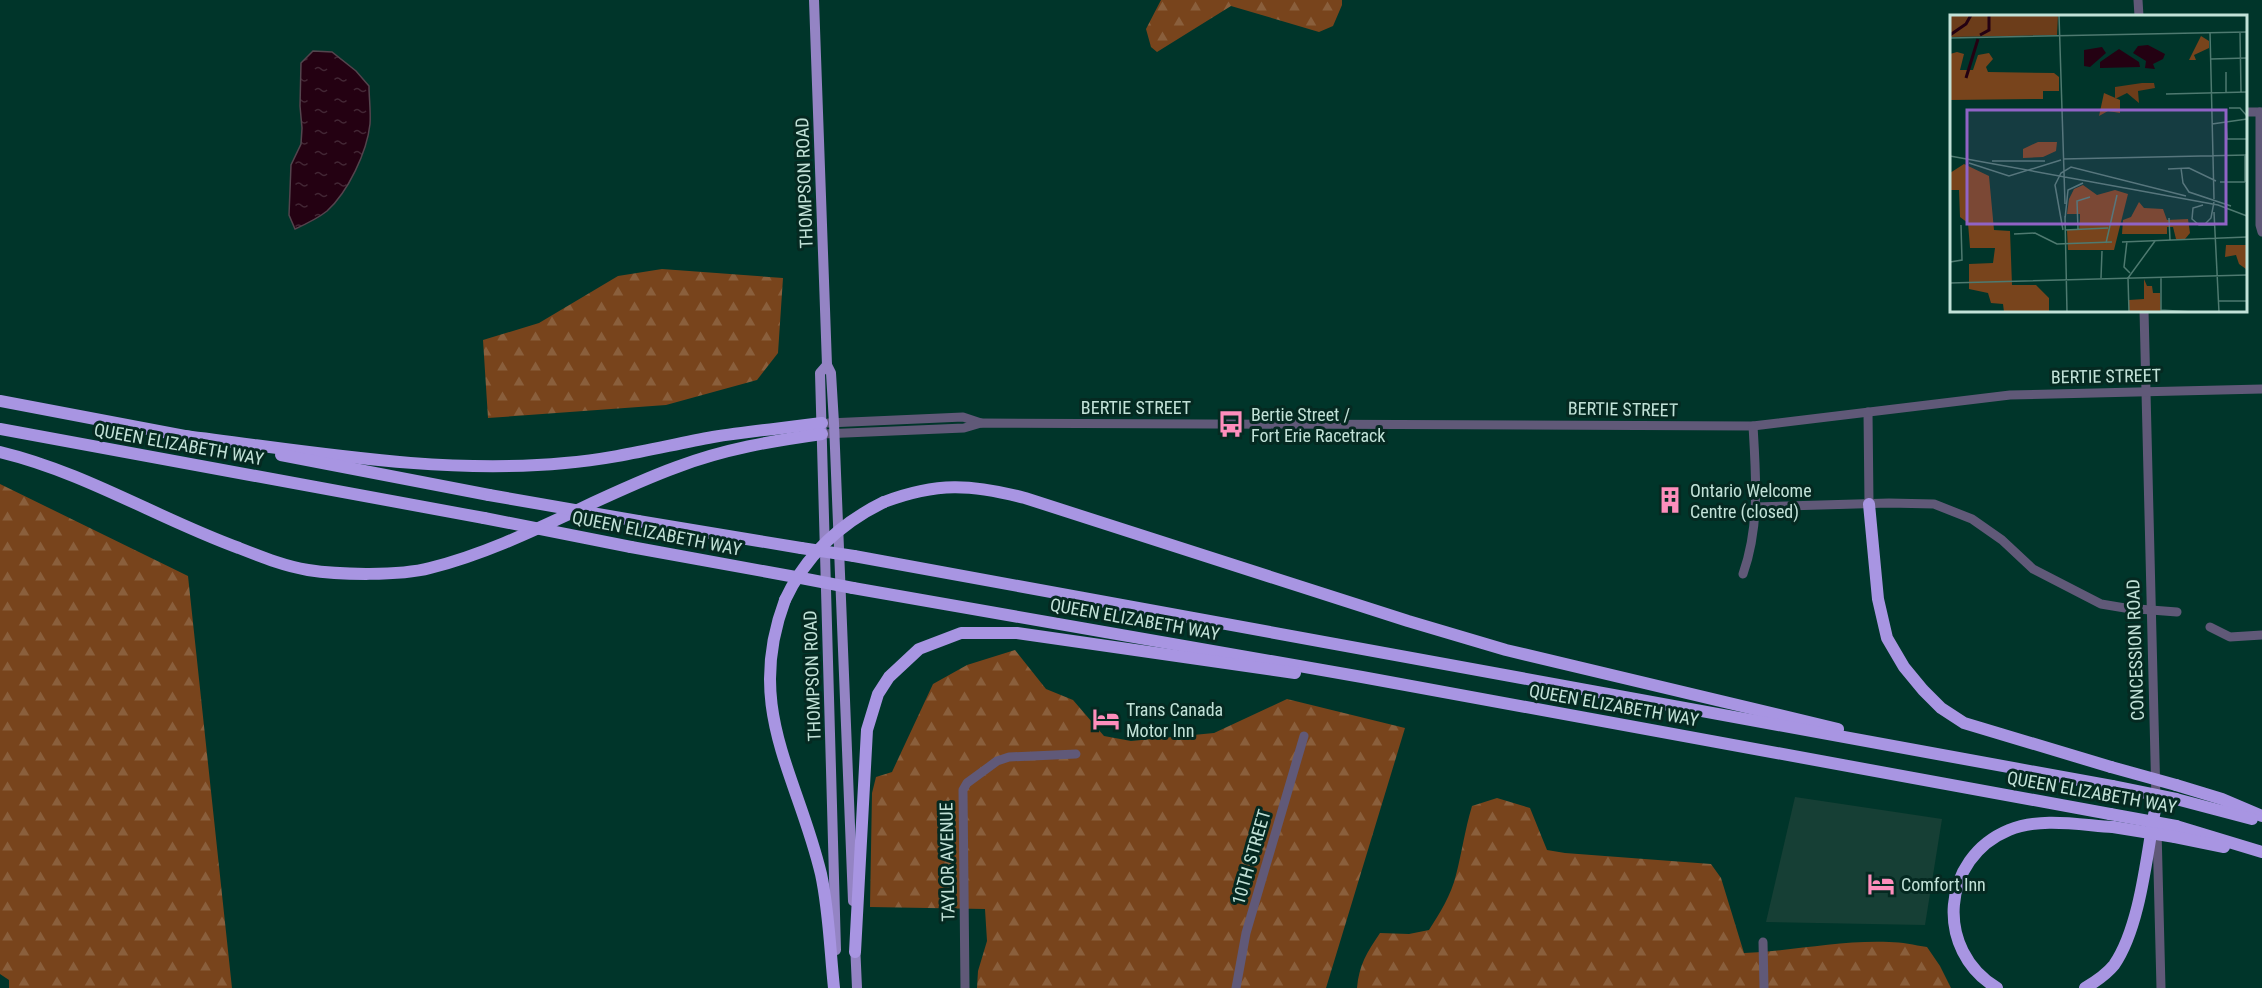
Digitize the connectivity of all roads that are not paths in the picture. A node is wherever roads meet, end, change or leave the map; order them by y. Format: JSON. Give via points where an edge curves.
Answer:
{"nodes":[{"id":1,"x":814,"y":0,"type":"edge"},
{"id":2,"x":2138,"y":0,"type":"edge"},
{"id":3,"x":2139,"y":15,"type":"edge"},
{"id":4,"x":2261,"y":112,"type":"edge"},
{"id":5,"x":2262,"y":232,"type":"edge"},
{"id":6,"x":2144,"y":312,"type":"edge"},
{"id":7,"x":2262,"y":390,"type":"edge"},
{"id":8,"x":2145,"y":392,"type":"junction"},
{"id":9,"x":0,"y":401,"type":"edge"},
{"id":10,"x":1868,"y":412,"type":"junction"},
{"id":11,"x":1753,"y":426,"type":"junction"},
{"id":12,"x":0,"y":429,"type":"edge"},
{"id":13,"x":828,"y":429,"type":"junction"},
{"id":14,"x":184,"y":436,"type":"junction"},
{"id":15,"x":0,"y":452,"type":"edge"},
{"id":16,"x":1869,"y":504,"type":"junction"},
{"id":17,"x":1756,"y":507,"type":"junction"},
{"id":18,"x":1743,"y":574,"type":"dead end"},
{"id":19,"x":2151,"y":610,"type":"junction"},
{"id":20,"x":2177,"y":612,"type":"dead end"},
{"id":21,"x":2210,"y":627,"type":"dead end"},
{"id":22,"x":2262,"y":634,"type":"edge"},
{"id":23,"x":1362,"y":678,"type":"junction"},
{"id":24,"x":1304,"y":736,"type":"dead end"},
{"id":25,"x":1920,"y":751,"type":"junction"},
{"id":26,"x":1077,"y":754,"type":"dead end"},
{"id":27,"x":2156,"y":804,"type":"junction"},
{"id":28,"x":2262,"y":816,"type":"edge"},
{"id":29,"x":2262,"y":822,"type":"edge"},
{"id":30,"x":2175,"y":831,"type":"junction"},
{"id":31,"x":2262,"y":853,"type":"edge"},
{"id":32,"x":1763,"y":942,"type":"dead end"},
{"id":33,"x":855,"y":952,"type":"junction"},
{"id":34,"x":835,"y":988,"type":"edge"},
{"id":35,"x":857,"y":988,"type":"edge"},
{"id":36,"x":965,"y":988,"type":"edge"},
{"id":37,"x":1236,"y":988,"type":"edge"},
{"id":38,"x":1764,"y":988,"type":"edge"},
{"id":39,"x":1997,"y":988,"type":"edge"},
{"id":40,"x":2085,"y":988,"type":"edge"},
{"id":41,"x":2161,"y":988,"type":"edge"}],
"edges":[{"from":1,"to":13,"type":"main road","name":"THOMPSON ROAD","via":[[826,365],[820,373]]},
{"from":2,"to":3,"type":"street"},
{"from":4,"to":5,"type":"street"},
{"from":6,"to":8,"type":"street","name":"CONCESSION ROAD"},
{"from":7,"to":8,"type":"street","name":"BERTIE STREET"},
{"from":8,"to":10,"type":"street","name":"BERTIE STREET","via":[[2010,395]]},
{"from":8,"to":19,"type":"street","name":"CONCESSION ROAD"},
{"from":9,"to":14,"type":"highway","name":"QUEEN ELIZABETH WAY"},
{"from":10,"to":11,"type":"street","name":"BERTIE STREET"},
{"from":10,"to":16,"type":"street"},
{"from":11,"to":13,"type":"street","name":"BERTIE STREET","via":[[981,423],[964,428]]},
{"from":11,"to":17,"type":"street"},
{"from":12,"to":23,"type":"highway","name":"QUEEN ELIZABETH WAY","bridge":true},
{"from":13,"to":14,"type":"highway","via":[[714,437],[565,463],[485,466],[401,462]]},
{"from":13,"to":15,"type":"highway","via":[[761,442],[675,467],[469,557],[427,569],[365,574],[309,570],[274,561],[206,536],[66,473]]},
{"from":13,"to":33,"type":"main road","name":"THOMPSON ROAD"},
{"from":13,"to":34,"type":"main road","name":"THOMPSON ROAD"},
{"from":14,"to":25,"type":"highway","name":"QUEEN ELIZABETH WAY","bridge":true,"via":[[489,495],[854,556]]},
{"from":16,"to":17,"type":"street"},
{"from":16,"to":19,"type":"street","via":[[1934,504],[1950,509],[2002,540],[2033,569],[2070,589],[2101,604]]},
{"from":16,"to":28,"type":"highway","bridge":true,"via":[[1878,599],[1887,638],[1904,667],[1941,708],[1964,723],[2176,784]]},
{"from":17,"to":18,"type":"street","via":[[1749,559]]},
{"from":19,"to":20,"type":"street"},
{"from":19,"to":27,"type":"street","name":"CONCESSION ROAD"},
{"from":21,"to":22,"type":"street","via":[[2230,637]]},
{"from":23,"to":30,"type":"highway","name":"QUEEN ELIZABETH WAY","bridge":true,"via":[[2110,814]]},
{"from":23,"to":33,"type":"highway","via":[[1277,671],[1017,633],[961,633],[920,648],[878,694],[867,730]]},
{"from":24,"to":37,"type":"street","name":"10TH STREET","via":[[1246,933]]},
{"from":25,"to":29,"type":"highway","name":"QUEEN ELIZABETH WAY","bridge":true,"via":[[2176,799]]},
{"from":25,"to":34,"type":"highway","bridge":true,"via":[[1506,650],[994,490],[963,486],[910,492],[868,510],[817,549],[785,600],[770,655],[771,710],[821,875]]},
{"from":26,"to":36,"type":"street","name":"TAYLOR AVENUE","via":[[1009,757],[997,761],[963,790]]},
{"from":27,"to":40,"type":"highway","via":[[2128,938],[2113,966]]},
{"from":27,"to":41,"type":"street","name":"CONCESSION ROAD"},
{"from":30,"to":31,"type":"highway","name":"QUEEN ELIZABETH WAY"},
{"from":30,"to":39,"type":"highway","bridge":true,"via":[[2053,823],[2010,830],[1991,839],[1964,869],[1953,908],[1954,932],[1961,952],[1975,971]]},
{"from":32,"to":38,"type":"street"},
{"from":33,"to":35,"type":"main road","name":"THOMPSON ROAD"}]}
